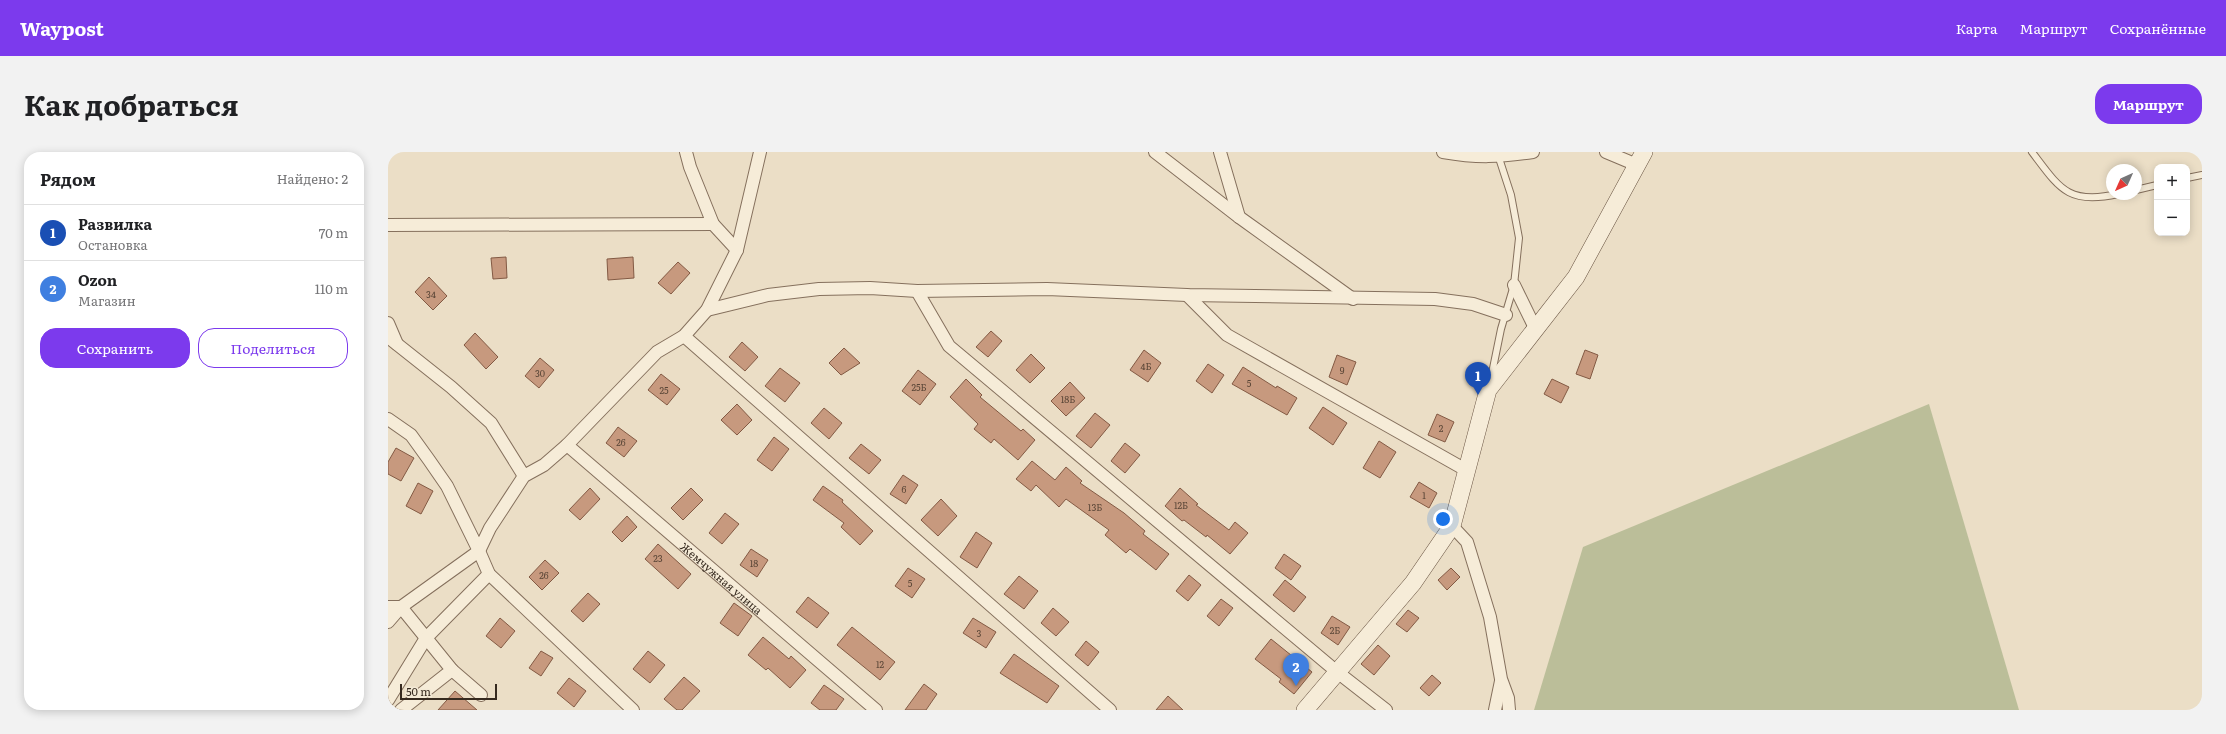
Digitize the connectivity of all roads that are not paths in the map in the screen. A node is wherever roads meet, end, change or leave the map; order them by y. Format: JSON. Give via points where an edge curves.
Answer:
{"nodes":[{"id":1,"x":686,"y":152,"type":"edge"},
{"id":2,"x":760,"y":152,"type":"edge"},
{"id":3,"x":1155,"y":152,"type":"edge"},
{"id":4,"x":1220,"y":152,"type":"edge"},
{"id":5,"x":1443,"y":152,"type":"edge"},
{"id":6,"x":1534,"y":152,"type":"edge"},
{"id":7,"x":1606,"y":152,"type":"edge"},
{"id":8,"x":2032,"y":152,"type":"edge"},
{"id":9,"x":1497,"y":154,"type":"edge"},
{"id":10,"x":1640,"y":158,"type":"edge"},
{"id":11,"x":2202,"y":175,"type":"edge"},
{"id":12,"x":2190,"y":177,"type":"edge"},
{"id":13,"x":2154,"y":186,"type":"edge"},
{"id":14,"x":2142,"y":189,"type":"edge"},
{"id":15,"x":2106,"y":197,"type":"edge"},
{"id":16,"x":1239,"y":217,"type":"junction"},
{"id":17,"x":713,"y":224,"type":"junction"},
{"id":18,"x":388,"y":225,"type":"edge"},
{"id":19,"x":737,"y":250,"type":"junction"},
{"id":20,"x":1514,"y":285,"type":"junction"},
{"id":21,"x":917,"y":291,"type":"junction"},
{"id":22,"x":1187,"y":295,"type":"junction"},
{"id":23,"x":1353,"y":299,"type":"junction"},
{"id":24,"x":707,"y":310,"type":"junction"},
{"id":25,"x":1506,"y":315,"type":"junction"},
{"id":26,"x":388,"y":324,"type":"edge"},
{"id":27,"x":1536,"y":330,"type":"junction"},
{"id":28,"x":684,"y":336,"type":"junction"},
{"id":29,"x":388,"y":337,"type":"edge"},
{"id":30,"x":398,"y":347,"type":"junction"},
{"id":31,"x":1488,"y":390,"type":"junction"},
{"id":32,"x":388,"y":419,"type":"edge"},
{"id":33,"x":567,"y":445,"type":"junction"},
{"id":34,"x":1466,"y":470,"type":"junction"},
{"id":35,"x":524,"y":476,"type":"junction"},
{"id":36,"x":1452,"y":526,"type":"junction"},
{"id":37,"x":479,"y":551,"type":"junction"},
{"id":38,"x":489,"y":574,"type":"junction"},
{"id":39,"x":388,"y":607,"type":"edge"},
{"id":40,"x":401,"y":607,"type":"junction"},
{"id":41,"x":388,"y":622,"type":"edge"},
{"id":42,"x":426,"y":638,"type":"junction"},
{"id":43,"x":452,"y":670,"type":"junction"},
{"id":44,"x":1336,"y":671,"type":"junction"},
{"id":45,"x":1501,"y":680,"type":"junction"},
{"id":46,"x":481,"y":695,"type":"dead end"},
{"id":47,"x":388,"y":700,"type":"edge"},
{"id":48,"x":401,"y":710,"type":"edge"},
{"id":49,"x":633,"y":710,"type":"edge"},
{"id":50,"x":876,"y":710,"type":"edge"},
{"id":51,"x":1110,"y":710,"type":"edge"},
{"id":52,"x":1305,"y":710,"type":"edge"},
{"id":53,"x":1386,"y":710,"type":"edge"},
{"id":54,"x":1495,"y":710,"type":"edge"},
{"id":55,"x":1509,"y":710,"type":"edge"}],
"edges":[{"from":1,"to":17,"type":"street"},
{"from":2,"to":19,"type":"street"},
{"from":3,"to":16,"type":"street"},
{"from":4,"to":16,"type":"street"},
{"from":5,"to":9,"type":"street","via":[[1474,157]]},
{"from":6,"to":9,"type":"street"},
{"from":7,"to":10,"type":"street"},
{"from":8,"to":15,"type":"lane","via":[[2067,194],[2096,199]]},
{"from":9,"to":20,"type":"lane","via":[[1511,195],[1519,238]]},
{"from":10,"to":27,"type":"street","via":[[1576,277]]},
{"from":11,"to":12,"type":"lane"},
{"from":13,"to":14,"type":"lane"},
{"from":16,"to":23,"type":"street"},
{"from":17,"to":18,"type":"street"},
{"from":17,"to":19,"type":"street"},
{"from":19,"to":24,"type":"street"},
{"from":20,"to":25,"type":"lane"},
{"from":20,"to":27,"type":"street"},
{"from":21,"to":22,"type":"street","via":[[1047,289]]},
{"from":21,"to":24,"type":"street","via":[[870,288],[819,289],[768,294]]},
{"from":21,"to":44,"type":"street","via":[[949,346]]},
{"from":22,"to":23,"type":"street"},
{"from":22,"to":34,"type":"street","via":[[1227,335]]},
{"from":23,"to":25,"type":"street","via":[[1436,299],[1473,304]]},
{"from":24,"to":28,"type":"street"},
{"from":25,"to":31,"type":"lane"},
{"from":26,"to":30,"type":"street"},
{"from":27,"to":31,"type":"street"},
{"from":28,"to":33,"type":"street","via":[[657,352]]},
{"from":28,"to":51,"type":"street"},
{"from":29,"to":30,"type":"street"},
{"from":30,"to":35,"type":"street","via":[[451,387],[491,423]]},
{"from":31,"to":34,"type":"street"},
{"from":32,"to":37,"type":"street","via":[[411,435],[442,480]]},
{"from":33,"to":35,"type":"street","via":[[544,465]]},
{"from":33,"to":50,"type":"street","name":"Жемчужная улица"},
{"from":34,"to":36,"type":"street"},
{"from":35,"to":37,"type":"street","via":[[490,528]]},
{"from":36,"to":44,"type":"street","via":[[1386,617]]},
{"from":36,"to":45,"type":"street","via":[[1467,542],[1490,617]]},
{"from":37,"to":38,"type":"street"},
{"from":37,"to":40,"type":"street"},
{"from":38,"to":42,"type":"street"},
{"from":38,"to":49,"type":"street"},
{"from":39,"to":40,"type":"street"},
{"from":40,"to":41,"type":"street"},
{"from":40,"to":42,"type":"street"},
{"from":42,"to":43,"type":"street"},
{"from":42,"to":47,"type":"street"},
{"from":43,"to":46,"type":"street"},
{"from":43,"to":48,"type":"street"},
{"from":44,"to":52,"type":"street"},
{"from":44,"to":53,"type":"street"},
{"from":45,"to":54,"type":"street"},
{"from":45,"to":55,"type":"street","via":[[1508,698]]}]}
